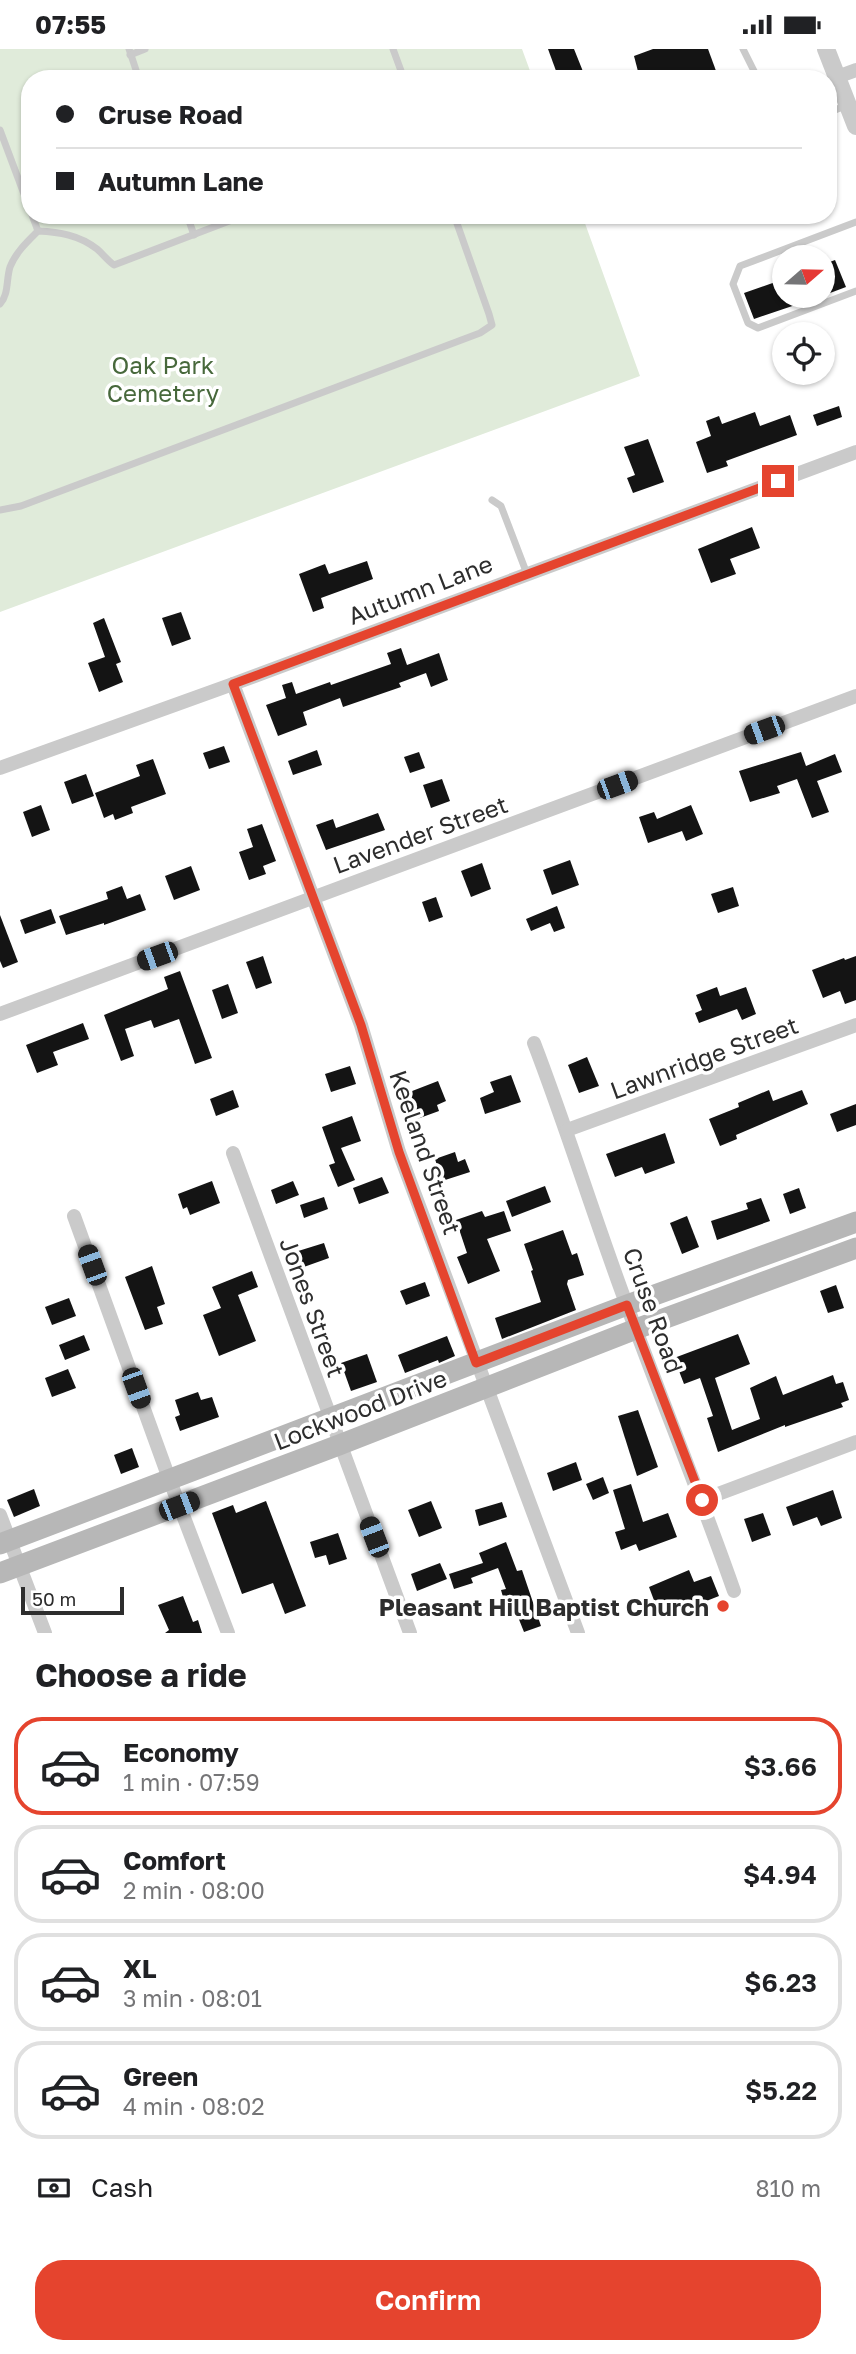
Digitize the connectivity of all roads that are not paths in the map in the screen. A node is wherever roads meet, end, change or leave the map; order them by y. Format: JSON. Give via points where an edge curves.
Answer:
{"nodes":[{"id":1,"x":145,"y":49,"type":"edge"},
{"id":2,"x":393,"y":49,"type":"edge"},
{"id":3,"x":743,"y":49,"type":"edge"},
{"id":4,"x":826,"y":49,"type":"edge"},
{"id":5,"x":129,"y":52,"type":"edge"},
{"id":6,"x":136,"y":70,"type":"edge"},
{"id":7,"x":401,"y":70,"type":"edge"},
{"id":8,"x":754,"y":70,"type":"edge"},
{"id":9,"x":834,"y":70,"type":"edge"},
{"id":10,"x":856,"y":70,"type":"edge"},
{"id":11,"x":837,"y":77,"type":"joint"},
{"id":12,"x":848,"y":105,"type":"junction"},
{"id":13,"x":837,"y":109,"type":"edge"},
{"id":14,"x":856,"y":126,"type":"edge"},
{"id":15,"x":0,"y":130,"type":"edge"},
{"id":16,"x":21,"y":186,"type":"edge"},
{"id":17,"x":856,"y":222,"type":"edge"},
{"id":18,"x":35,"y":224,"type":"edge"},
{"id":19,"x":190,"y":224,"type":"edge"},
{"id":20,"x":222,"y":224,"type":"edge"},
{"id":21,"x":457,"y":224,"type":"edge"},
{"id":22,"x":38,"y":231,"type":"junction"},
{"id":23,"x":194,"y":235,"type":"junction"},
{"id":24,"x":856,"y":291,"type":"edge"},
{"id":25,"x":0,"y":304,"type":"edge"},
{"id":26,"x":856,"y":452,"type":"edge"},
{"id":27,"x":492,"y":500,"type":"dead end"},
{"id":28,"x":0,"y":510,"type":"edge"},
{"id":29,"x":527,"y":573,"type":"junction"},
{"id":30,"x":233,"y":684,"type":"junction"},
{"id":31,"x":856,"y":696,"type":"edge"},
{"id":32,"x":0,"y":768,"type":"edge"},
{"id":33,"x":314,"y":898,"type":"junction"},
{"id":34,"x":0,"y":1014,"type":"edge"},
{"id":35,"x":856,"y":1025,"type":"edge"},
{"id":36,"x":534,"y":1043,"type":"dead end"},
{"id":37,"x":567,"y":1131,"type":"junction"},
{"id":38,"x":233,"y":1153,"type":"dead end"},
{"id":39,"x":74,"y":1216,"type":"dead end"},
{"id":40,"x":856,"y":1222,"type":"edge"},
{"id":41,"x":856,"y":1248,"type":"edge"},
{"id":42,"x":627,"y":1305,"type":"junction"},
{"id":43,"x":636,"y":1329,"type":"junction"},
{"id":44,"x":476,"y":1363,"type":"junction"},
{"id":45,"x":486,"y":1388,"type":"junction"},
{"id":46,"x":329,"y":1419,"type":"junction"},
{"id":47,"x":856,"y":1442,"type":"edge"},
{"id":48,"x":340,"y":1445,"type":"junction"},
{"id":49,"x":170,"y":1481,"type":"junction"},
{"id":50,"x":702,"y":1500,"type":"junction"},
{"id":51,"x":179,"y":1506,"type":"junction"},
{"id":52,"x":0,"y":1515,"type":"edge"},
{"id":53,"x":5,"y":1543,"type":"edge"},
{"id":54,"x":10,"y":1569,"type":"edge"},
{"id":55,"x":734,"y":1591,"type":"dead end"},
{"id":56,"x":45,"y":1633,"type":"edge"},
{"id":57,"x":228,"y":1633,"type":"edge"},
{"id":58,"x":410,"y":1633,"type":"edge"},
{"id":59,"x":578,"y":1633,"type":"edge"}],
"edges":[{"from":1,"to":5,"type":"lane"},
{"from":2,"to":7,"type":"lane"},
{"from":3,"to":8,"type":"lane"},
{"from":4,"to":9,"type":"street"},
{"from":5,"to":6,"type":"lane"},
{"from":10,"to":11,"type":"street"},
{"from":11,"to":12,"type":"street"},
{"from":12,"to":13,"type":"lane"},
{"from":12,"to":14,"type":"street"},
{"from":15,"to":16,"type":"lane"},
{"from":17,"to":24,"type":"lane","via":[[740,266],[733,284],[748,323],[758,328]]},
{"from":18,"to":22,"type":"lane"},
{"from":19,"to":23,"type":"lane"},
{"from":20,"to":23,"type":"lane"},
{"from":21,"to":28,"type":"lane","via":[[492,325],[480,333],[22,506]]},
{"from":22,"to":23,"type":"lane","via":[[80,238],[114,265]]},
{"from":22,"to":25,"type":"lane","via":[[11,265],[6,297]]},
{"from":26,"to":29,"type":"street","name":"Autumn Lane"},
{"from":27,"to":29,"type":"lane","via":[[501,506]]},
{"from":29,"to":30,"type":"street","name":"Autumn Lane"},
{"from":30,"to":32,"type":"street","name":"Autumn Lane"},
{"from":30,"to":33,"type":"street","name":"Keeland Street"},
{"from":31,"to":33,"type":"street","name":"Lavender Street"},
{"from":33,"to":34,"type":"street","name":"Lavender Street"},
{"from":33,"to":44,"type":"street","name":"Keeland Street"},
{"from":35,"to":37,"type":"street","name":"Lawnridge Street"},
{"from":36,"to":37,"type":"street","name":"Cruse Road"},
{"from":37,"to":42,"type":"street","name":"Cruse Road"},
{"from":38,"to":46,"type":"street","name":"Jones Street"},
{"from":39,"to":49,"type":"street"},
{"from":40,"to":42,"type":"main road","name":"Lockwood Drive"},
{"from":41,"to":43,"type":"main road","name":"Lockwood Drive"},
{"from":42,"to":43,"type":"street","name":"Cruse Road"},
{"from":42,"to":44,"type":"main road","name":"Lockwood Drive"},
{"from":43,"to":45,"type":"main road","name":"Lockwood Drive"},
{"from":43,"to":50,"type":"street","name":"Cruse Road"},
{"from":44,"to":45,"type":"street","name":"Keeland Street"},
{"from":44,"to":46,"type":"main road","name":"Lockwood Drive"},
{"from":45,"to":48,"type":"main road","name":"Lockwood Drive"},
{"from":45,"to":59,"type":"street","name":"Keeland Street"},
{"from":46,"to":48,"type":"street","name":"Jones Street"},
{"from":46,"to":49,"type":"main road","name":"Lockwood Drive"},
{"from":47,"to":50,"type":"street"},
{"from":48,"to":51,"type":"main road","name":"Lockwood Drive"},
{"from":48,"to":58,"type":"street","name":"Jones Street"},
{"from":49,"to":51,"type":"street"},
{"from":49,"to":53,"type":"main road","name":"Lockwood Drive"},
{"from":50,"to":55,"type":"street","name":"Cruse Road"},
{"from":51,"to":54,"type":"main road","name":"Lockwood Drive"},
{"from":51,"to":57,"type":"street"},
{"from":52,"to":53,"type":"street"},
{"from":53,"to":54,"type":"street"},
{"from":54,"to":56,"type":"street"}]}
